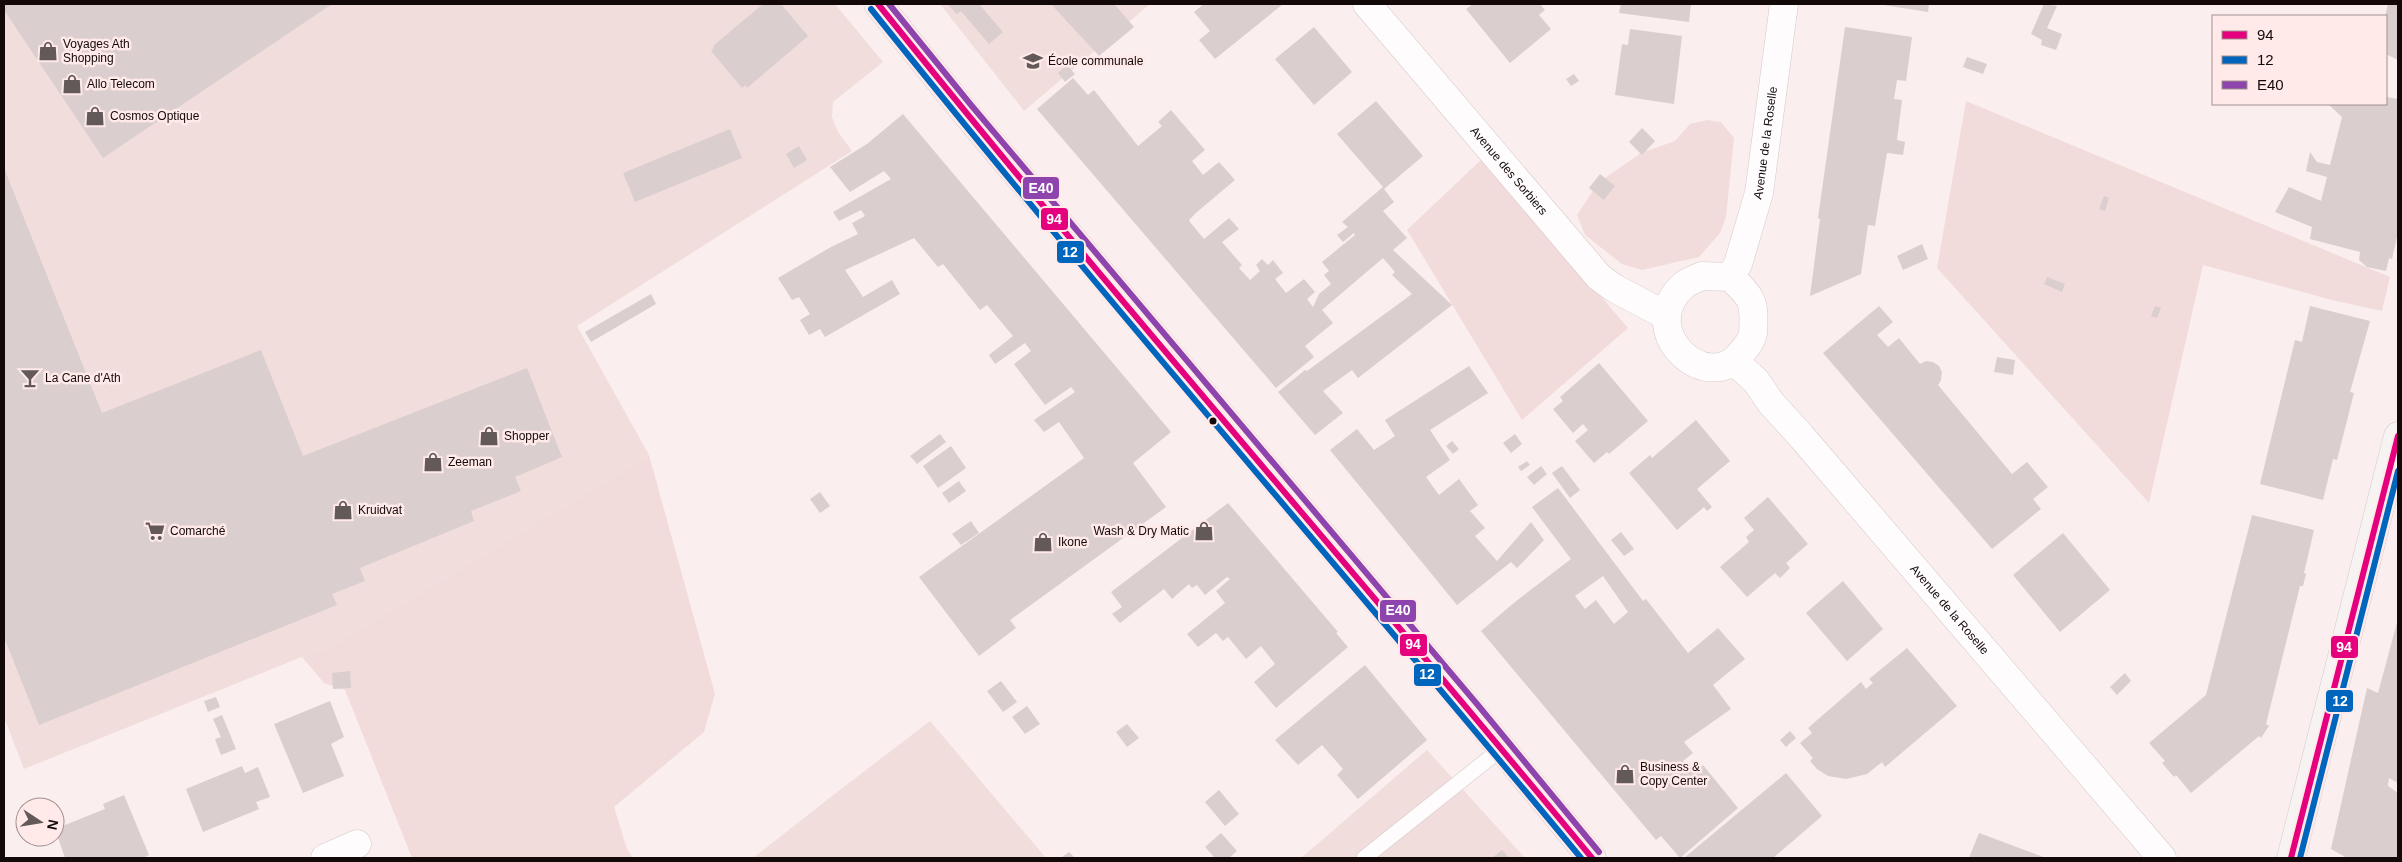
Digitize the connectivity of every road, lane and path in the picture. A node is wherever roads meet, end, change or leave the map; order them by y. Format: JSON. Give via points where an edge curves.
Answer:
{"nodes":[{"id":1,"x":878,"y":4,"type":"edge"},
{"id":2,"x":1367,"y":4,"type":"edge"},
{"id":3,"x":1784,"y":4,"type":"edge"},
{"id":4,"x":1730,"y":277,"type":"junction"},
{"id":5,"x":1668,"y":316,"type":"junction"},
{"id":6,"x":1735,"y":362,"type":"junction"},
{"id":7,"x":2398,"y":436,"type":"edge"},
{"id":8,"x":1502,"y":749,"type":"junction"},
{"id":9,"x":357,"y":844,"type":"dead end"},
{"id":10,"x":325,"y":858,"type":"edge"},
{"id":11,"x":1364,"y":858,"type":"edge"},
{"id":12,"x":1592,"y":858,"type":"edge"},
{"id":13,"x":2162,"y":858,"type":"edge"},
{"id":14,"x":2291,"y":858,"type":"edge"}],
"edges":[{"from":1,"to":8,"type":"street","via":[[964,111]]},
{"from":2,"to":5,"type":"street","name":"Avenue des Sorbiers","via":[[1599,277]]},
{"from":3,"to":4,"type":"street","name":"Avenue de la Roselle","via":[[1758,193],[1738,264]]},
{"from":4,"to":5,"type":"street","via":[[1702,276],[1686,284],[1672,302]]},
{"from":4,"to":6,"type":"street","via":[[1749,294],[1754,312],[1752,339]]},
{"from":5,"to":6,"type":"street","via":[[1670,337],[1681,355],[1707,366]]},
{"from":6,"to":13,"type":"street","name":"Avenue de la Roselle","via":[[1756,381],[1771,403]]},
{"from":7,"to":14,"type":"street"},
{"from":8,"to":11,"type":"lane"},
{"from":8,"to":12,"type":"street"},
{"from":9,"to":10,"type":"street"}]}
